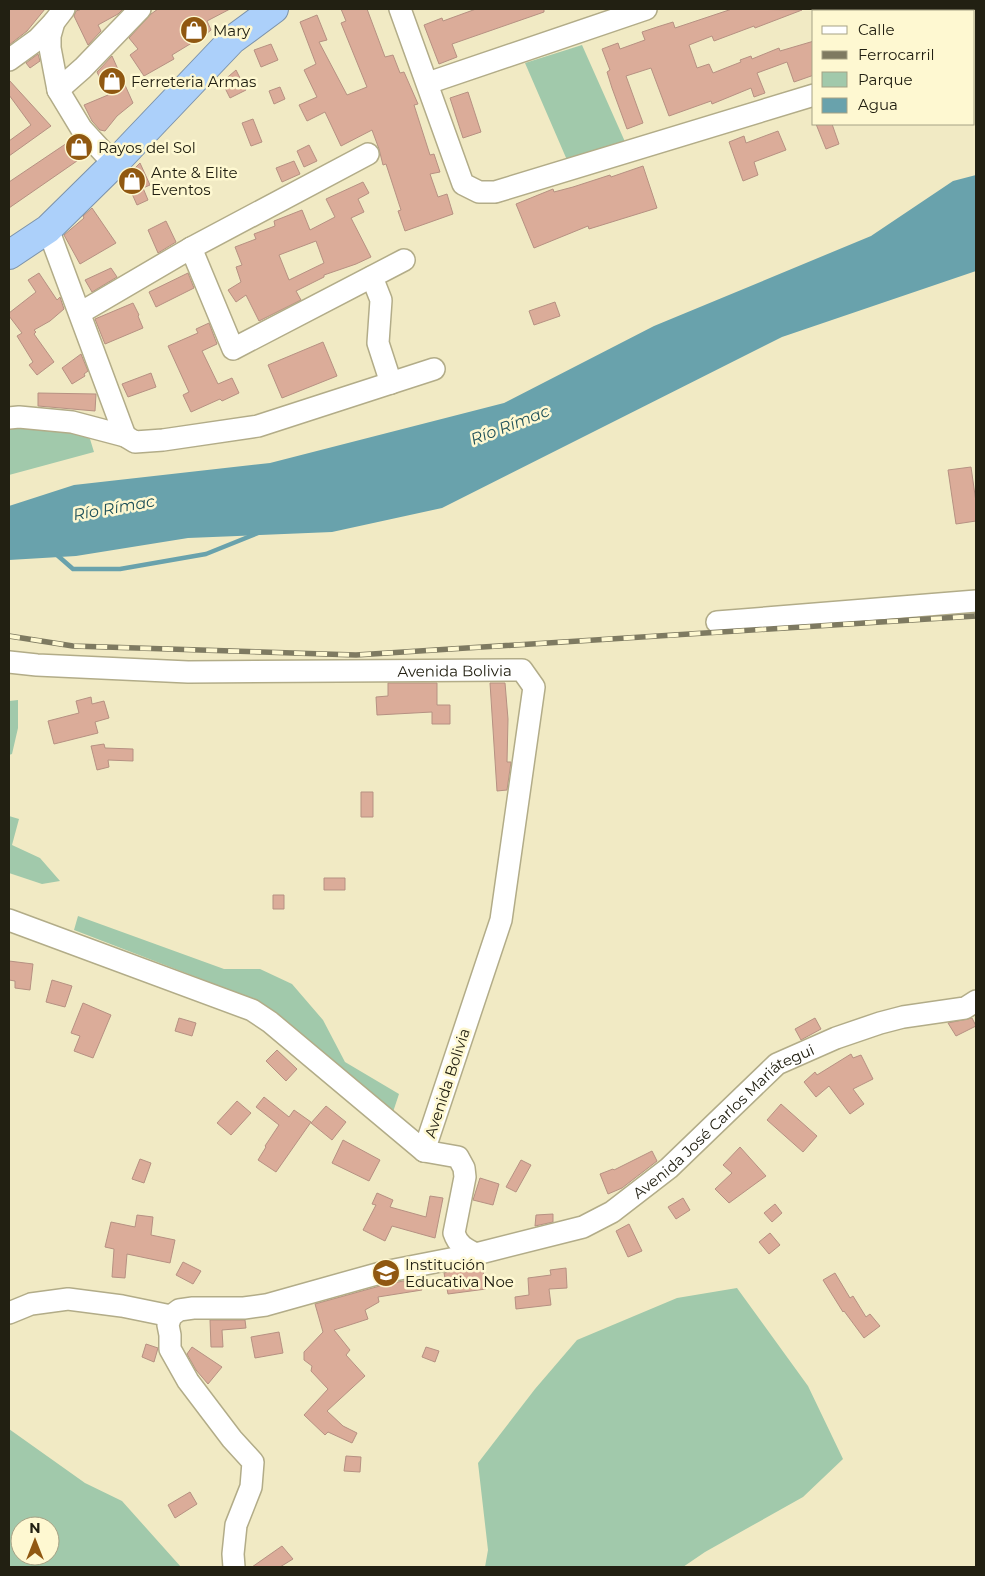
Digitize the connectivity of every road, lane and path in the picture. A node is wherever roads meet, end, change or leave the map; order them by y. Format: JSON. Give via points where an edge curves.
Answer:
{"nodes":[{"id":1,"x":140,"y":9,"type":"edge"},
{"id":2,"x":274,"y":9,"type":"edge"},
{"id":3,"x":400,"y":9,"type":"edge"},
{"id":4,"x":633,"y":11,"type":"edge"},
{"id":5,"x":59,"y":16,"type":"edge"},
{"id":6,"x":9,"y":60,"type":"edge"},
{"id":7,"x":428,"y":83,"type":"junction"},
{"id":8,"x":58,"y":90,"type":"junction"},
{"id":9,"x":812,"y":96,"type":"edge"},
{"id":10,"x":368,"y":154,"type":"dead end"},
{"id":11,"x":114,"y":164,"type":"junction"},
{"id":12,"x":48,"y":229,"type":"junction"},
{"id":13,"x":191,"y":248,"type":"junction"},
{"id":14,"x":9,"y":255,"type":"edge"},
{"id":15,"x":404,"y":260,"type":"dead end"},
{"id":16,"x":372,"y":277,"type":"junction"},
{"id":17,"x":80,"y":313,"type":"junction"},
{"id":18,"x":434,"y":369,"type":"dead end"},
{"id":19,"x":391,"y":383,"type":"junction"},
{"id":20,"x":9,"y":418,"type":"edge"},
{"id":21,"x":125,"y":436,"type":"junction"},
{"id":22,"x":976,"y":601,"type":"edge"},
{"id":23,"x":717,"y":622,"type":"dead end"},
{"id":24,"x":9,"y":662,"type":"edge"},
{"id":25,"x":9,"y":920,"type":"edge"},
{"id":26,"x":976,"y":1001,"type":"edge"},
{"id":27,"x":424,"y":1152,"type":"junction"},
{"id":28,"x":476,"y":1254,"type":"junction"},
{"id":29,"x":9,"y":1313,"type":"edge"},
{"id":30,"x":171,"y":1316,"type":"junction"},
{"id":31,"x":234,"y":1567,"type":"edge"}],
"edges":[{"from":1,"to":8,"type":"street"},
{"from":2,"to":11,"type":"highway","via":[[232,40]]},
{"from":3,"to":7,"type":"street"},
{"from":4,"to":7,"type":"street"},
{"from":5,"to":6,"type":"street","via":[[38,39]]},
{"from":5,"to":8,"type":"street","via":[[50,48]]},
{"from":7,"to":9,"type":"street","via":[[464,184],[479,192],[495,192]]},
{"from":8,"to":11,"type":"street","via":[[81,128]]},
{"from":10,"to":13,"type":"street"},
{"from":11,"to":12,"type":"highway"},
{"from":12,"to":14,"type":"highway"},
{"from":12,"to":17,"type":"street"},
{"from":13,"to":16,"type":"street","via":[[233,349]]},
{"from":13,"to":17,"type":"street"},
{"from":15,"to":16,"type":"street"},
{"from":16,"to":19,"type":"street","via":[[381,300],[378,343]]},
{"from":17,"to":21,"type":"street"},
{"from":18,"to":19,"type":"street"},
{"from":19,"to":21,"type":"street","via":[[258,426],[163,440],[135,442]]},
{"from":20,"to":21,"type":"street","via":[[19,416],[72,422]]},
{"from":22,"to":23,"type":"street"},
{"from":24,"to":27,"type":"street","name":"Avenida Bolivia","via":[[188,672],[522,670],[534,687],[500,920]]},
{"from":25,"to":27,"type":"street","via":[[252,1010]]},
{"from":26,"to":28,"type":"street","name":"Avenida José Carlos Mariátegui","via":[[965,1008],[880,1023],[777,1064],[670,1168],[612,1212],[583,1227]]},
{"from":27,"to":28,"type":"street","via":[[458,1157],[464,1168],[454,1233],[462,1247]]},
{"from":28,"to":30,"type":"street","name":"Avenida José Carlos Mariátegui","via":[[384,1272],[266,1305],[193,1308],[179,1310]]},
{"from":29,"to":30,"type":"street","via":[[32,1304],[68,1299]]},
{"from":30,"to":31,"type":"street","via":[[168,1325],[170,1350],[188,1381],[253,1462],[251,1487],[236,1526]]}]}
